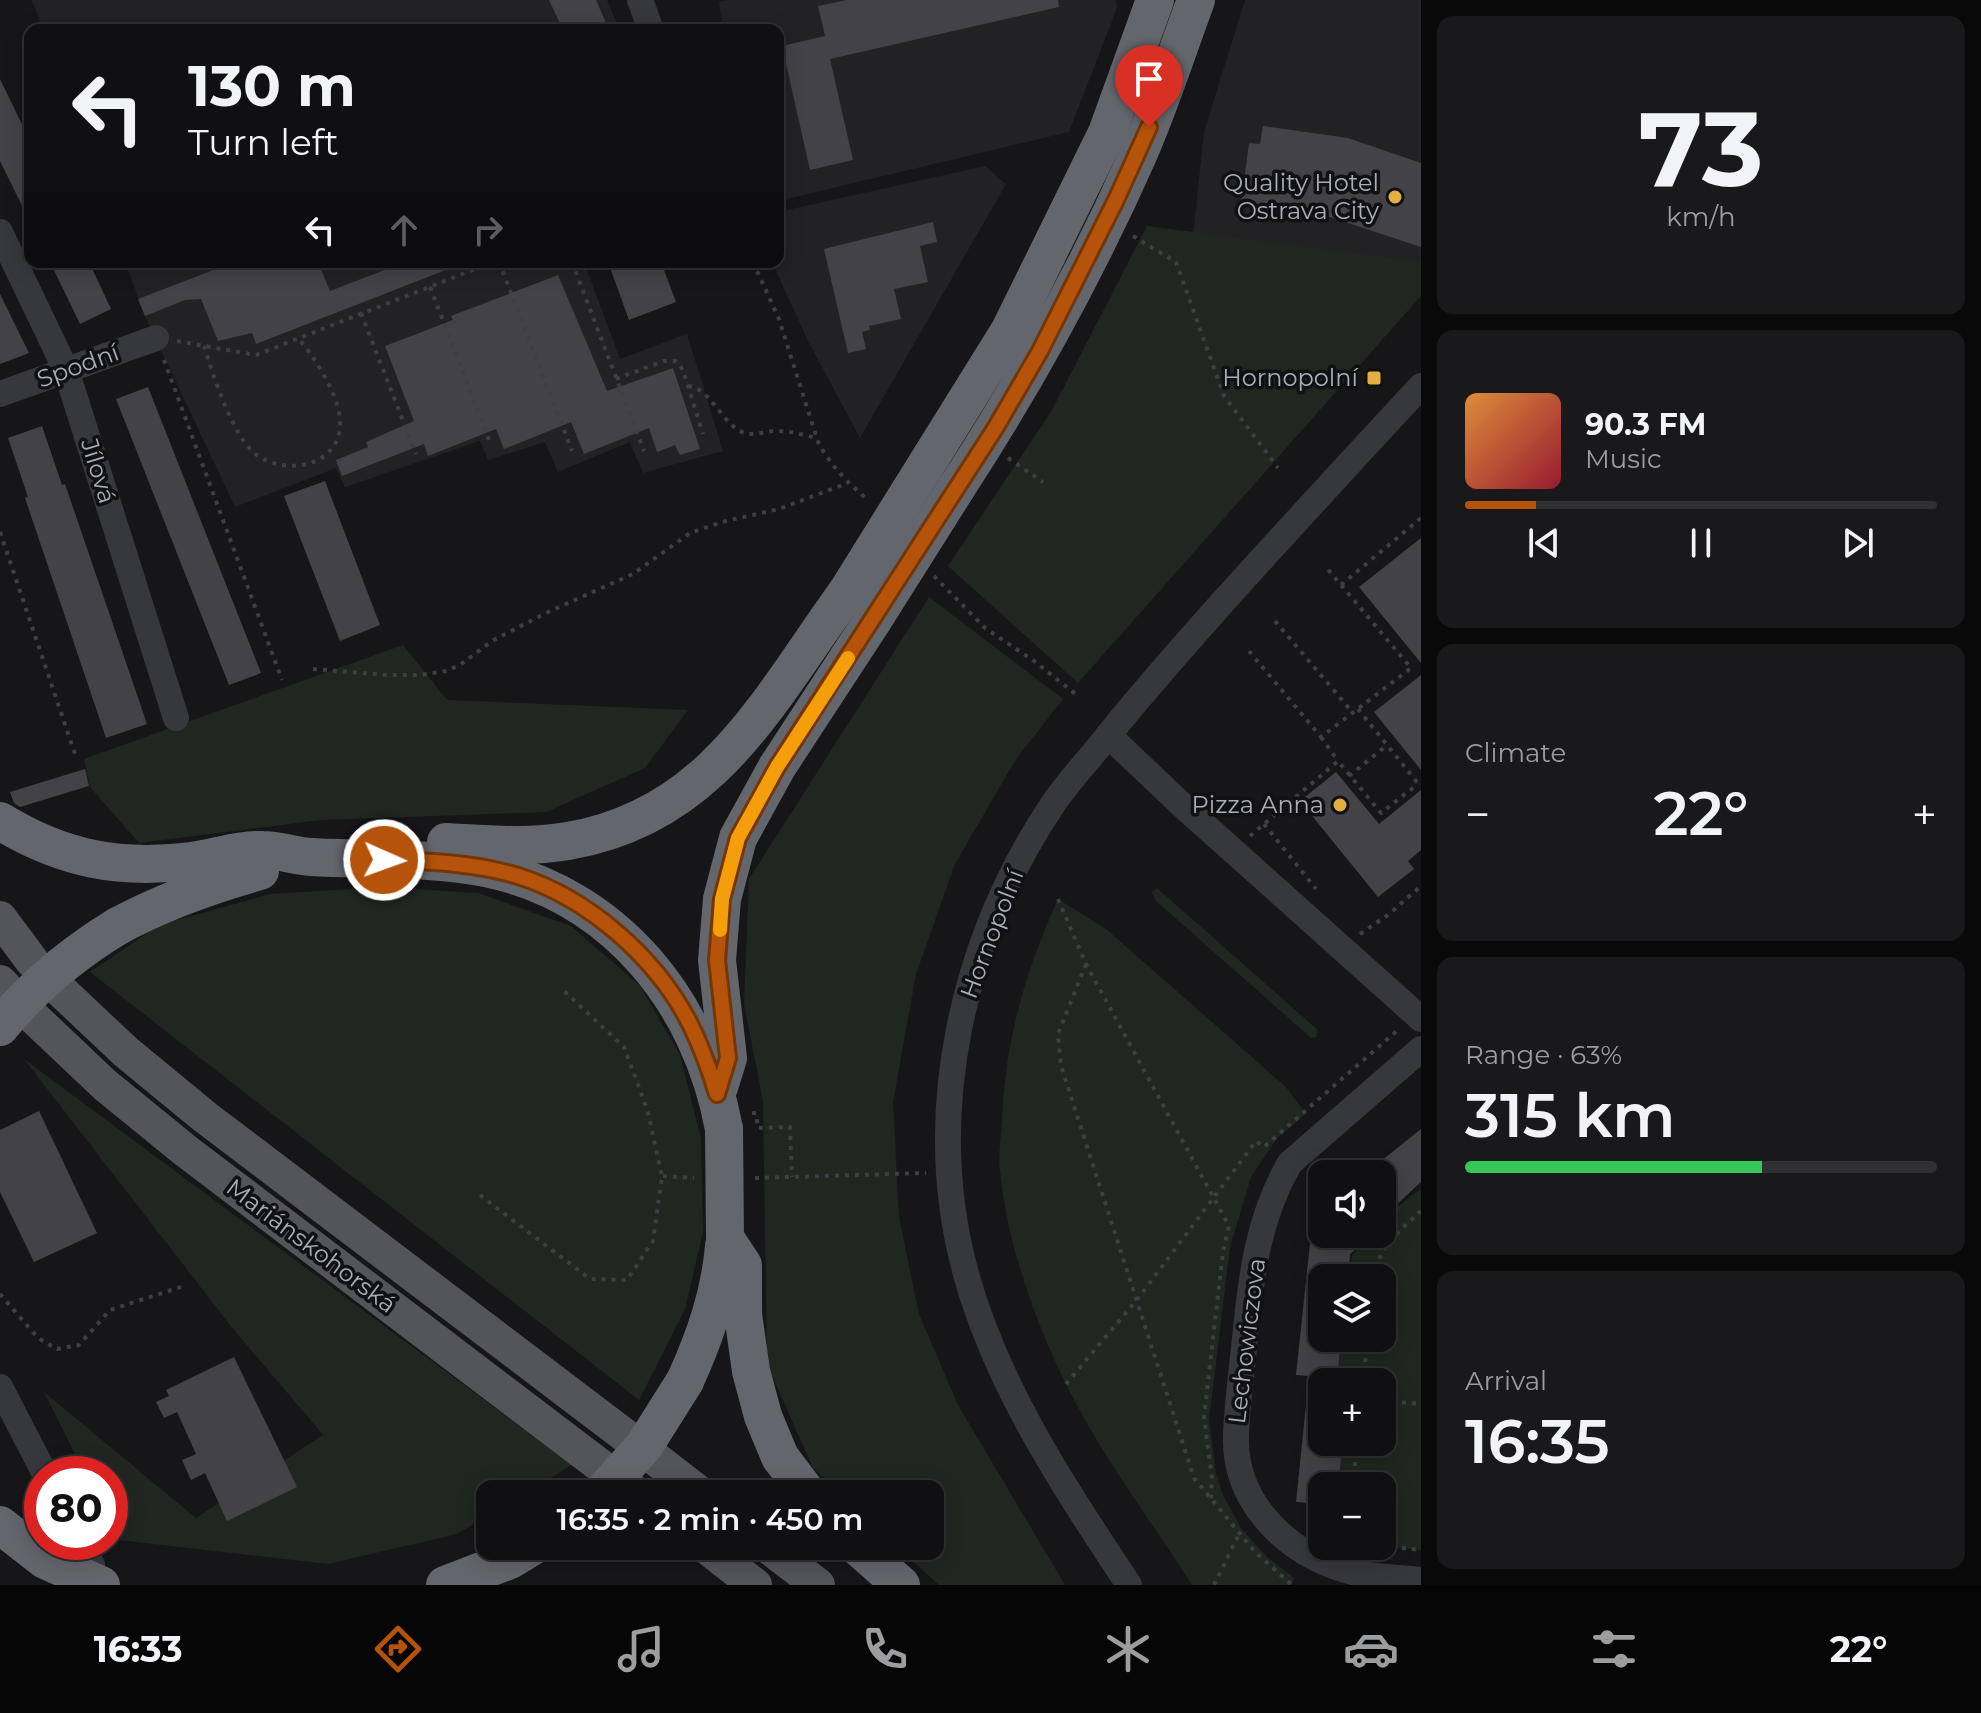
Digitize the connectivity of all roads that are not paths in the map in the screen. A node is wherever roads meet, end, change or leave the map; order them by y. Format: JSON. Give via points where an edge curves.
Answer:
{"nodes":[{"id":1,"x":640,"y":0,"type":"edge"},
{"id":2,"x":1155,"y":0,"type":"edge"},
{"id":3,"x":1196,"y":0,"type":"edge"},
{"id":4,"x":649,"y":24,"type":"edge"},
{"id":5,"x":0,"y":232,"type":"edge"},
{"id":6,"x":156,"y":338,"type":"road end"},
{"id":7,"x":66,"y":370,"type":"junction"},
{"id":8,"x":1421,"y":386,"type":"edge"},
{"id":9,"x":0,"y":394,"type":"edge"},
{"id":10,"x":176,"y":718,"type":"dead end"},
{"id":11,"x":1108,"y":735,"type":"junction"},
{"id":12,"x":0,"y":821,"type":"edge"},
{"id":13,"x":307,"y":857,"type":"junction"},
{"id":14,"x":0,"y":918,"type":"edge"},
{"id":15,"x":32,"y":961,"type":"dead end"},
{"id":16,"x":58,"y":988,"type":"dead end"},
{"id":17,"x":1419,"y":1016,"type":"edge"},
{"id":18,"x":16,"y":1021,"type":"edge"},
{"id":19,"x":1421,"y":1049,"type":"edge"},
{"id":20,"x":732,"y":1112,"type":"junction"},
{"id":21,"x":730,"y":1255,"type":"junction"},
{"id":22,"x":0,"y":1387,"type":"edge"},
{"id":23,"x":36,"y":1456,"type":"edge"},
{"id":24,"x":611,"y":1480,"type":"edge"},
{"id":25,"x":620,"y":1480,"type":"edge"},
{"id":26,"x":683,"y":1480,"type":"edge"},
{"id":27,"x":797,"y":1480,"type":"edge"},
{"id":28,"x":0,"y":1525,"type":"edge"},
{"id":29,"x":506,"y":1560,"type":"edge"},
{"id":30,"x":723,"y":1560,"type":"edge"},
{"id":31,"x":785,"y":1560,"type":"edge"},
{"id":32,"x":873,"y":1560,"type":"edge"},
{"id":33,"x":91,"y":1564,"type":"edge"},
{"id":34,"x":1421,"y":1580,"type":"edge"},
{"id":35,"x":445,"y":1585,"type":"edge"},
{"id":36,"x":755,"y":1585,"type":"edge"},
{"id":37,"x":818,"y":1585,"type":"edge"},
{"id":38,"x":901,"y":1585,"type":"edge"},
{"id":39,"x":1129,"y":1585,"type":"edge"}],
"edges":[{"from":1,"to":4,"type":"street"},
{"from":2,"to":13,"type":"highway","bridge":true,"via":[[1107,133],[1010,330],[847,592],[726,758],[690,790],[626,826],[567,842],[383,839]]},
{"from":3,"to":20,"type":"highway","bridge":true,"via":[[1139,153],[1040,351],[777,767],[738,838],[722,899],[717,960]]},
{"from":5,"to":7,"type":"street","name":"Jílová"},
{"from":6,"to":7,"type":"street","name":"Spodní"},
{"from":7,"to":9,"type":"street","name":"Spodní"},
{"from":7,"to":10,"type":"street","name":"Jílová"},
{"from":8,"to":11,"type":"street","name":"Hornopolní","via":[[1147,685]]},
{"from":11,"to":17,"type":"street"},
{"from":11,"to":39,"type":"street","name":"Hornopolní","via":[[1031,838],[980,952],[952,1067],[948,1174],[966,1276],[993,1351],[1024,1415]]},
{"from":12,"to":13,"type":"highway","via":[[55,850],[118,863],[174,863],[261,850]]},
{"from":13,"to":18,"type":"highway","bridge":true,"via":[[166,901],[118,926],[53,971],[26,997]]},
{"from":13,"to":20,"type":"highway","via":[[449,863],[519,877],[553,890],[613,931],[667,986]]},
{"from":14,"to":15,"type":"main road"},
{"from":16,"to":26,"type":"main road","name":"Mariánskohorská","via":[[205,1117]]},
{"from":18,"to":24,"type":"main road","name":"Mariánskohorská"},
{"from":19,"to":34,"type":"street","name":"Lechowiczova","via":[[1290,1163],[1276,1186],[1252,1270],[1236,1438],[1241,1473],[1255,1508],[1278,1533],[1311,1556],[1345,1570]]},
{"from":20,"to":21,"type":"highway","bridge":true},
{"from":21,"to":25,"type":"highway","bridge":true,"via":[[685,1381]]},
{"from":21,"to":27,"type":"highway","via":[[763,1416],[780,1457]]},
{"from":22,"to":23,"type":"street"},
{"from":28,"to":33,"type":"highway","via":[[45,1560]]},
{"from":29,"to":35,"type":"highway"},
{"from":30,"to":36,"type":"main road"},
{"from":31,"to":37,"type":"main road"},
{"from":32,"to":38,"type":"highway"}]}
